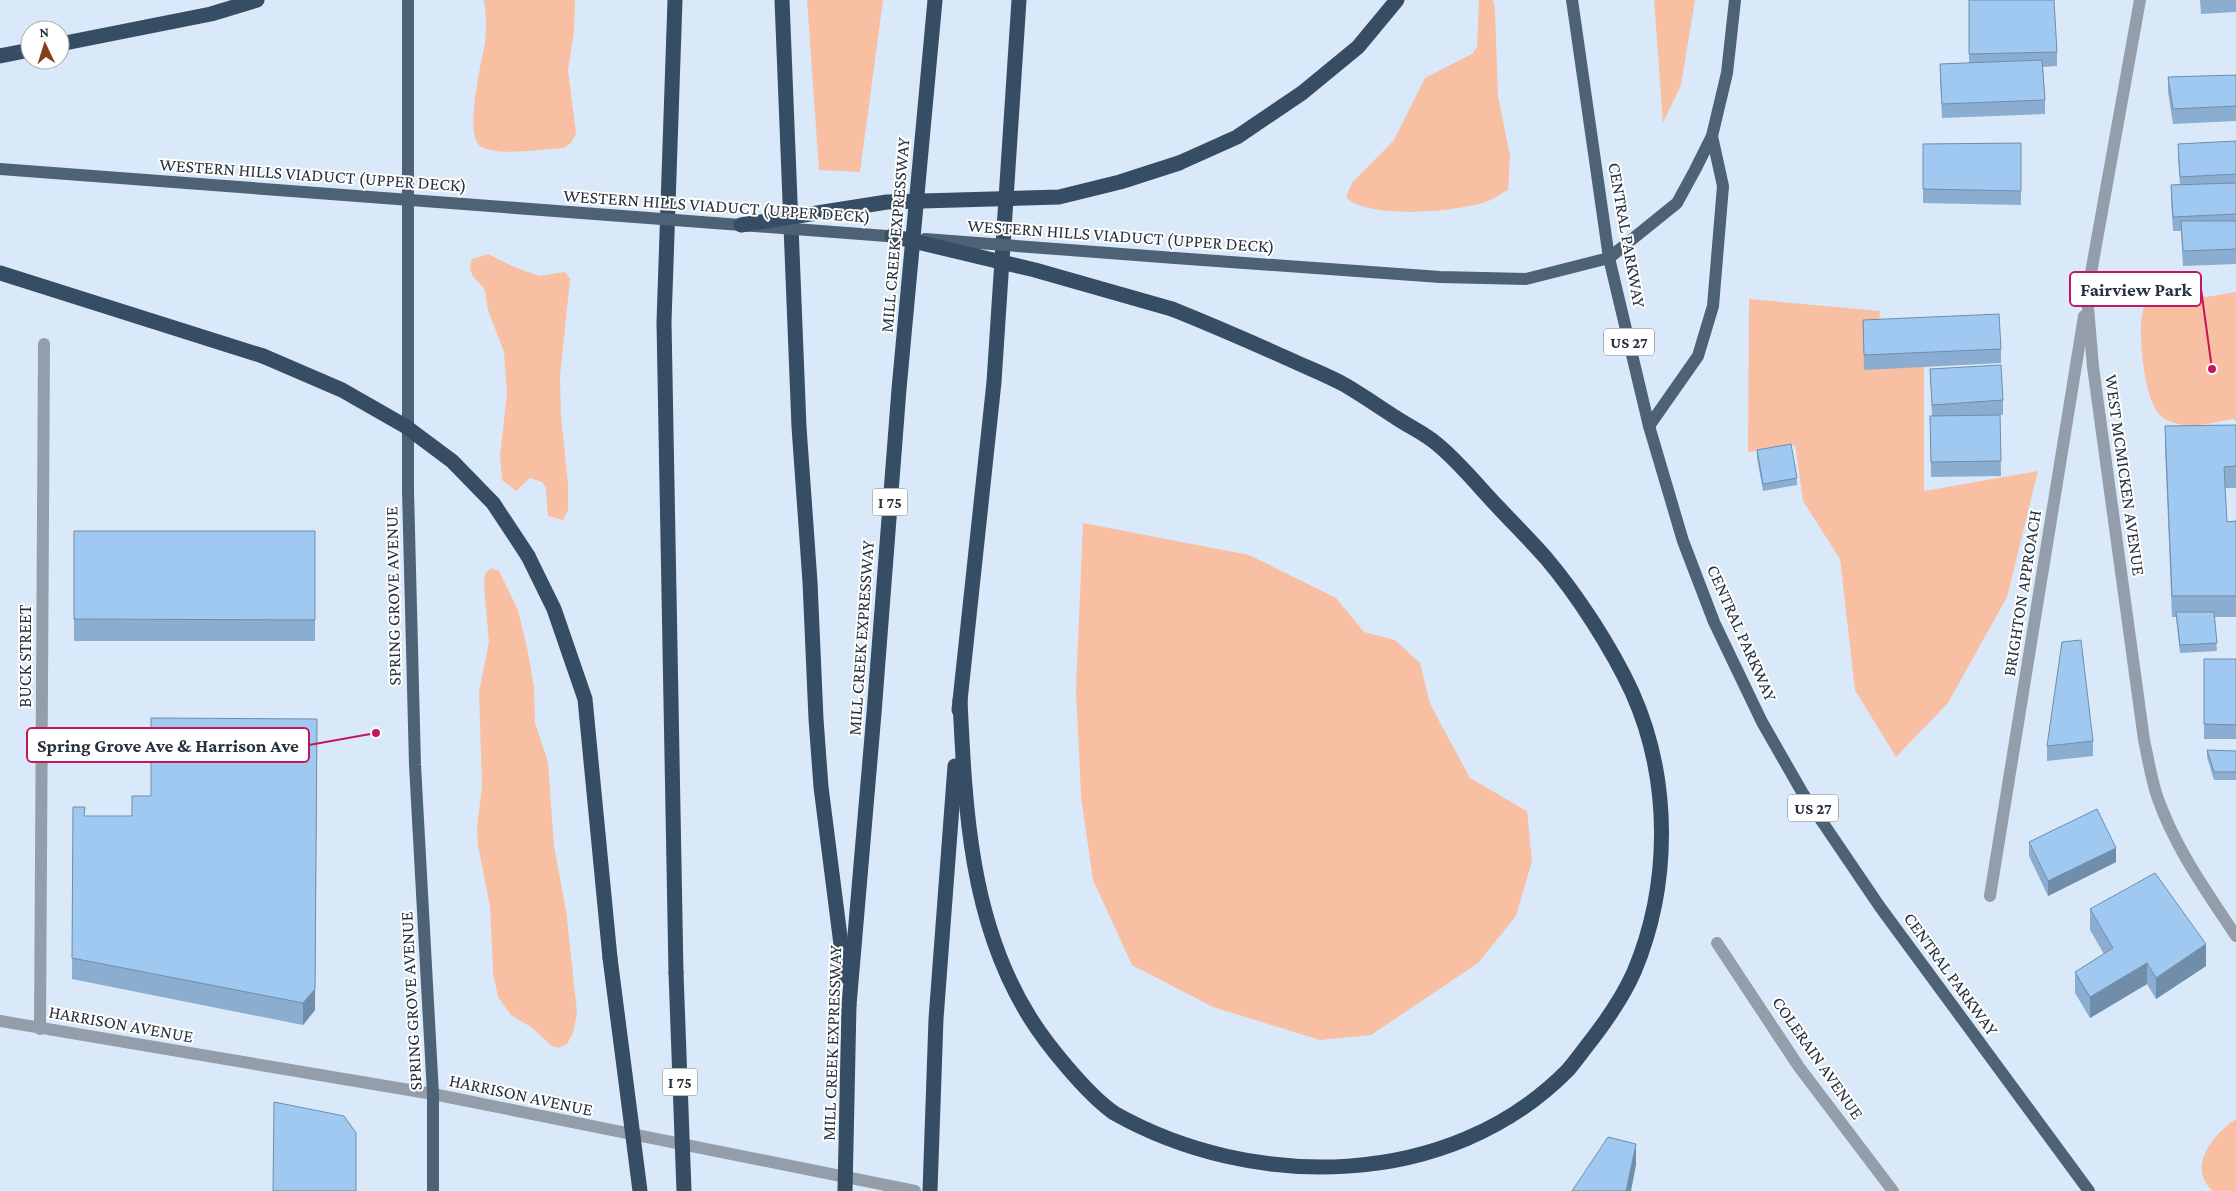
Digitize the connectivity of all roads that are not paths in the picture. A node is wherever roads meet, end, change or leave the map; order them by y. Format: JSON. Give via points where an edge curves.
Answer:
{"nodes":[{"id":1,"x":257,"y":0,"type":"edge"},
{"id":2,"x":408,"y":0,"type":"edge"},
{"id":3,"x":674,"y":0,"type":"edge"},
{"id":4,"x":782,"y":0,"type":"edge"},
{"id":5,"x":936,"y":0,"type":"edge"},
{"id":6,"x":1018,"y":0,"type":"edge"},
{"id":7,"x":1397,"y":0,"type":"edge"},
{"id":8,"x":1572,"y":0,"type":"edge"},
{"id":9,"x":1736,"y":0,"type":"edge"},
{"id":10,"x":2140,"y":0,"type":"edge"},
{"id":11,"x":70,"y":42,"type":"edge"},
{"id":12,"x":20,"y":52,"type":"edge"},
{"id":13,"x":0,"y":56,"type":"edge"},
{"id":14,"x":1712,"y":136,"type":"junction"},
{"id":15,"x":0,"y":169,"type":"edge"},
{"id":16,"x":408,"y":205,"type":"junction"},
{"id":17,"x":741,"y":225,"type":"junction"},
{"id":18,"x":892,"y":236,"type":"junction"},
{"id":19,"x":1609,"y":258,"type":"junction"},
{"id":20,"x":0,"y":274,"type":"edge"},
{"id":21,"x":2087,"y":295,"type":"junction"},
{"id":22,"x":44,"y":344,"type":"dead end"},
{"id":23,"x":1649,"y":426,"type":"junction"},
{"id":24,"x":960,"y":700,"type":"junction"},
{"id":25,"x":1990,"y":896,"type":"dead end"},
{"id":26,"x":2236,"y":936,"type":"edge"},
{"id":27,"x":1718,"y":943,"type":"dead end"},
{"id":28,"x":849,"y":1005,"type":"junction"},
{"id":29,"x":0,"y":1021,"type":"edge"},
{"id":30,"x":40,"y":1028,"type":"junction"},
{"id":31,"x":433,"y":1094,"type":"junction"},
{"id":32,"x":433,"y":1191,"type":"edge"},
{"id":33,"x":640,"y":1191,"type":"edge"},
{"id":34,"x":684,"y":1191,"type":"edge"},
{"id":35,"x":845,"y":1191,"type":"edge"},
{"id":36,"x":915,"y":1191,"type":"edge"},
{"id":37,"x":930,"y":1191,"type":"edge"},
{"id":38,"x":1893,"y":1191,"type":"edge"},
{"id":39,"x":2089,"y":1191,"type":"edge"}],
"edges":[{"from":1,"to":11,"type":"highway","via":[[211,14]]},
{"from":2,"to":16,"type":"main road","name":"SPRING GROVE AVENUE"},
{"from":3,"to":34,"type":"highway","number":"I 75","bridge":true,"via":[[664,322],[676,973]]},
{"from":4,"to":28,"type":"highway","via":[[799,427],[816,719],[821,787]]},
{"from":5,"to":28,"type":"highway","name":"MILL CREEK EXPRESSWAY","number":"I 75","via":[[899,389]]},
{"from":6,"to":24,"type":"highway","via":[[994,382]]},
{"from":7,"to":17,"type":"highway","bridge":true,"via":[[1358,47],[1302,93],[1238,137],[1179,163],[1059,198],[887,202]]},
{"from":8,"to":19,"type":"main road","name":"CENTRAL PARKWAY","number":"US 27"},
{"from":9,"to":14,"type":"main road","via":[[1727,72]]},
{"from":10,"to":21,"type":"street","name":"WEST MCMICKEN AVENUE"},
{"from":12,"to":13,"type":"highway"},
{"from":14,"to":19,"type":"main road","via":[[1677,203]]},
{"from":14,"to":23,"type":"main road","via":[[1723,186],[1713,306],[1698,356]]},
{"from":15,"to":16,"type":"main road"},
{"from":15,"to":17,"type":"main road","name":"WESTERN HILLS VIADUCT (UPPER DECK)","bridge":true},
{"from":16,"to":31,"type":"main road","name":"SPRING GROVE AVENUE","via":[[408,491],[415,765]]},
{"from":17,"to":18,"type":"main road","name":"WESTERN HILLS VIADUCT (UPPER DECK)","bridge":true},
{"from":18,"to":19,"type":"main road","name":"WESTERN HILLS VIADUCT (UPPER DECK)","bridge":true,"via":[[1440,277],[1526,278]]},
{"from":18,"to":24,"type":"highway","bridge":true,"via":[[1035,270],[1172,309],[1343,384],[1436,443],[1549,561],[1601,634],[1632,693],[1649,739],[1661,806],[1662,851],[1657,897],[1633,974],[1610,1017],[1568,1070],[1527,1106],[1478,1137],[1428,1158],[1375,1172],[1321,1178],[1255,1173],[1202,1159],[1157,1140],[1110,1110],[1067,1066],[1029,1017],[999,957],[978,890],[965,806]]},
{"from":19,"to":23,"type":"main road","name":"CENTRAL PARKWAY","number":"US 27"},
{"from":20,"to":33,"type":"highway","bridge":true,"via":[[263,356],[342,390],[405,426],[452,461],[493,503],[528,556],[554,609],[585,699],[610,958]]},
{"from":21,"to":25,"type":"street","name":"BRIGHTON APPROACH"},
{"from":21,"to":26,"type":"street","name":"WEST MCMICKEN AVENUE","via":[[2093,367],[2144,740],[2156,794],[2192,870]]},
{"from":22,"to":30,"type":"street","name":"BUCK STREET"},
{"from":23,"to":39,"type":"main road","name":"CENTRAL PARKWAY","number":"US 27","via":[[1683,541],[1714,622],[1762,722],[1802,792],[1880,907]]},
{"from":24,"to":37,"type":"highway","via":[[936,1019]]},
{"from":27,"to":38,"type":"street","name":"COLERAIN AVENUE","via":[[1799,1067]]},
{"from":28,"to":35,"type":"highway","name":"MILL CREEK EXPRESSWAY","number":"I 75","bridge":true},
{"from":29,"to":30,"type":"street","name":"HARRISON AVENUE"},
{"from":30,"to":31,"type":"street","name":"HARRISON AVENUE"},
{"from":31,"to":32,"type":"main road","name":"SPRING GROVE AVENUE"},
{"from":31,"to":36,"type":"street","name":"HARRISON AVENUE"}]}
